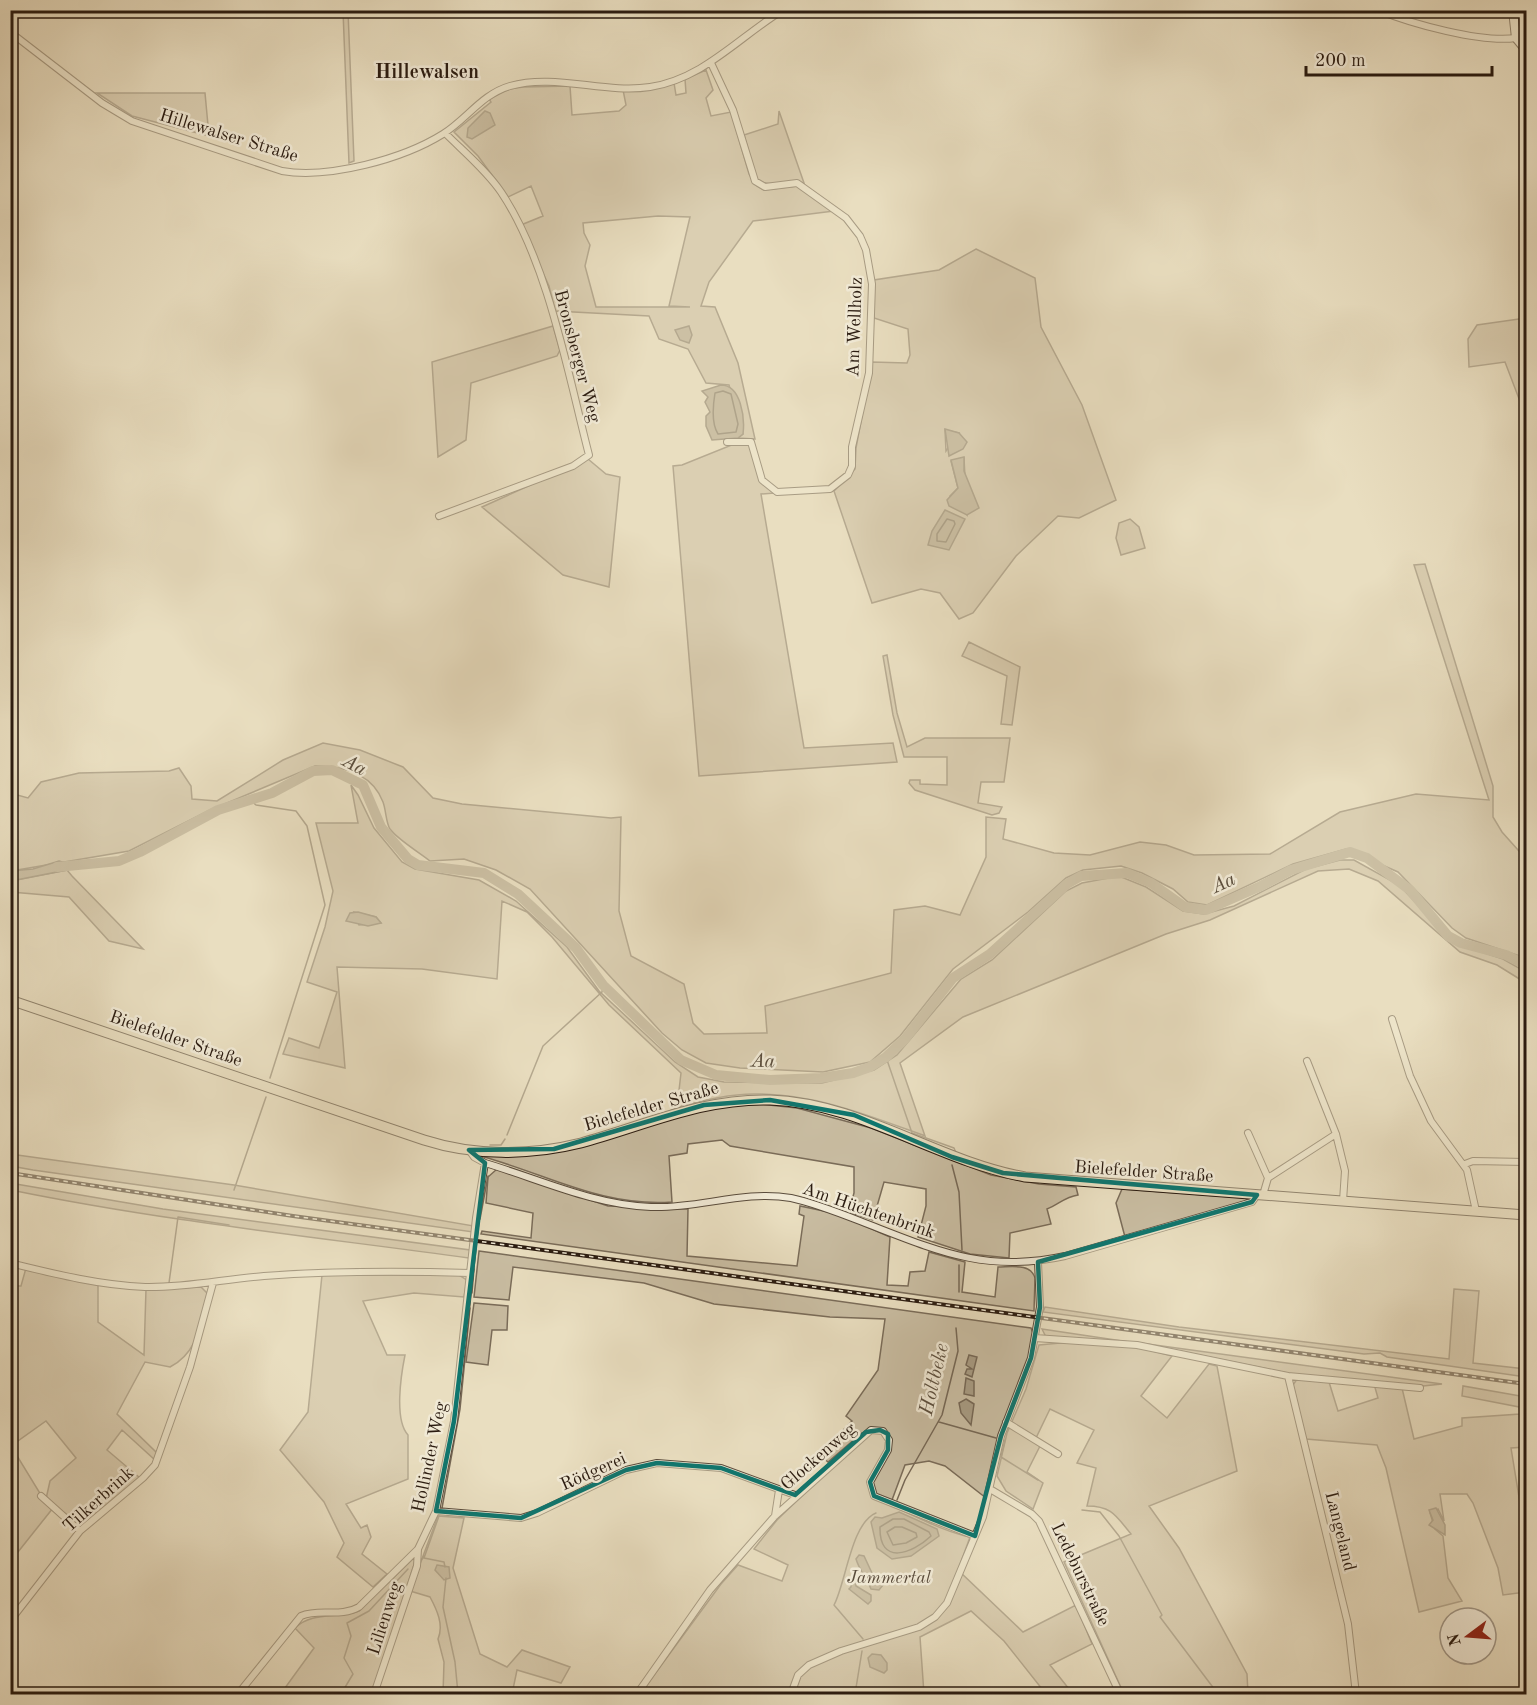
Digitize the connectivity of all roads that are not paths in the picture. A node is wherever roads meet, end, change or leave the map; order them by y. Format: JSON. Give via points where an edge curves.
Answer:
{"nodes":[{"id":1,"x":783,"y":10,"type":"edge"},
{"id":2,"x":1378,"y":10,"type":"edge"},
{"id":3,"x":1513,"y":10,"type":"edge"},
{"id":4,"x":10,"y":32,"type":"edge"},
{"id":5,"x":1516,"y":38,"type":"junction"},
{"id":6,"x":1527,"y":50,"type":"edge"},
{"id":7,"x":711,"y":63,"type":"junction"},
{"id":8,"x":445,"y":133,"type":"junction"},
{"id":9,"x":727,"y":442,"type":"dead end"},
{"id":10,"x":439,"y":516,"type":"dead end"},
{"id":11,"x":10,"y":1000,"type":"edge"},
{"id":12,"x":1392,"y":1019,"type":"dead end"},
{"id":13,"x":1307,"y":1061,"type":"dead end"},
{"id":14,"x":1248,"y":1133,"type":"dead end"},
{"id":15,"x":1336,"y":1134,"type":"junction"},
{"id":16,"x":469,"y":1150,"type":"junction"},
{"id":17,"x":1527,"y":1162,"type":"edge"},
{"id":18,"x":485,"y":1163,"type":"junction"},
{"id":19,"x":1465,"y":1164,"type":"junction"},
{"id":20,"x":1268,"y":1179,"type":"junction"},
{"id":21,"x":1260,"y":1195,"type":"junction"},
{"id":22,"x":1343,"y":1201,"type":"junction"},
{"id":23,"x":1476,"y":1211,"type":"junction"},
{"id":24,"x":1527,"y":1215,"type":"edge"},
{"id":25,"x":1038,"y":1262,"type":"junction"},
{"id":26,"x":10,"y":1263,"type":"edge"},
{"id":27,"x":470,"y":1273,"type":"junction"},
{"id":28,"x":213,"y":1283,"type":"junction"},
{"id":29,"x":1035,"y":1338,"type":"junction"},
{"id":30,"x":1288,"y":1376,"type":"junction"},
{"id":31,"x":1420,"y":1388,"type":"dead end"},
{"id":32,"x":1006,"y":1422,"type":"junction"},
{"id":33,"x":1058,"y":1454,"type":"dead end"},
{"id":34,"x":990,"y":1489,"type":"junction"},
{"id":35,"x":778,"y":1490,"type":"junction"},
{"id":36,"x":41,"y":1496,"type":"dead end"},
{"id":37,"x":795,"y":1496,"type":"junction"},
{"id":38,"x":436,"y":1511,"type":"junction"},
{"id":39,"x":775,"y":1516,"type":"junction"},
{"id":40,"x":80,"y":1532,"type":"junction"},
{"id":41,"x":975,"y":1536,"type":"junction"},
{"id":42,"x":418,"y":1549,"type":"junction"},
{"id":43,"x":10,"y":1621,"type":"edge"},
{"id":44,"x":238,"y":1695,"type":"edge"},
{"id":45,"x":374,"y":1695,"type":"edge"},
{"id":46,"x":636,"y":1695,"type":"edge"},
{"id":47,"x":791,"y":1695,"type":"edge"},
{"id":48,"x":1120,"y":1695,"type":"edge"},
{"id":49,"x":1356,"y":1695,"type":"edge"}],
"edges":[{"from":1,"to":7,"type":"street","name":"Hillewalser Straße"},
{"from":2,"to":5,"type":"street","via":[[1429,28]]},
{"from":3,"to":5,"type":"main road"},
{"from":4,"to":8,"type":"street","name":"Hillewalser Straße","via":[[102,103],[132,121],[282,171],[306,173],[357,167]]},
{"from":5,"to":6,"type":"main road"},
{"from":7,"to":8,"type":"street","name":"Hillewalser Straße","via":[[652,87],[534,83],[507,87],[484,99]]},
{"from":7,"to":9,"type":"street","name":"Am Wellholz","via":[[736,118],[755,181],[765,187],[797,183],[846,218],[866,250],[872,284],[869,373],[848,475],[830,489],[777,492],[762,480],[751,442]]},
{"from":8,"to":10,"type":"street","name":"Bronsberger Weg","via":[[503,195],[537,266],[589,455],[573,466]]},
{"from":11,"to":16,"type":"main road","name":"Bielefelder Straße","via":[[424,1140]]},
{"from":12,"to":19,"type":"street","via":[[1410,1076],[1431,1121]]},
{"from":13,"to":15,"type":"street"},
{"from":14,"to":20,"type":"street"},
{"from":15,"to":20,"type":"street"},
{"from":15,"to":22,"type":"street","via":[[1345,1172]]},
{"from":16,"to":18,"type":"street","name":"Am Hüchtenbrink"},
{"from":16,"to":21,"type":"main road","name":"Bielefelder Straße","via":[[554,1149],[704,1105],[771,1100],[814,1104],[854,1115],[952,1157],[1014,1175]]},
{"from":17,"to":19,"type":"street"},
{"from":18,"to":25,"type":"street","name":"Am Hüchtenbrink","via":[[627,1206],[670,1206],[764,1196],[792,1199],[966,1259],[988,1263]]},
{"from":18,"to":27,"type":"street","name":"Hollinder Weg"},
{"from":19,"to":23,"type":"street"},
{"from":20,"to":21,"type":"street"},
{"from":21,"to":22,"type":"main road","name":"Bielefelder Straße"},
{"from":21,"to":25,"type":"street","name":"Am Hüchtenbrink","via":[[1252,1202]]},
{"from":22,"to":23,"type":"main road","name":"Bielefelder Straße"},
{"from":23,"to":24,"type":"main road","name":"Bielefelder Straße"},
{"from":25,"to":29,"type":"street","via":[[1040,1307]]},
{"from":26,"to":28,"type":"street","via":[[110,1284],[172,1287]]},
{"from":27,"to":28,"type":"street","via":[[339,1272]]},
{"from":27,"to":38,"type":"street","name":"Hollinder Weg","via":[[454,1421]]},
{"from":28,"to":40,"type":"street","name":"Tilkerbrink","via":[[190,1367],[155,1465]]},
{"from":29,"to":30,"type":"street","via":[[1137,1345]]},
{"from":29,"to":32,"type":"street","via":[[1020,1392]]},
{"from":30,"to":31,"type":"street"},
{"from":30,"to":49,"type":"street","name":"Langeland","via":[[1348,1624]]},
{"from":32,"to":33,"type":"street"},
{"from":32,"to":34,"type":"street"},
{"from":34,"to":41,"type":"street"},
{"from":34,"to":48,"type":"street","name":"Ledeburstraße","via":[[1039,1521]]},
{"from":35,"to":37,"type":"street","name":"Rödgerei"},
{"from":35,"to":38,"type":"street","name":"Rödgerei","via":[[721,1468],[657,1463],[620,1472],[521,1518]]},
{"from":35,"to":39,"type":"street","name":"Glockenweg"},
{"from":36,"to":40,"type":"street"},
{"from":37,"to":39,"type":"street","name":"Glockenweg"},
{"from":37,"to":41,"type":"street","name":"Glockenweg","via":[[866,1432],[880,1430],[886,1433],[889,1444],[870,1482],[874,1496]]},
{"from":38,"to":42,"type":"street","name":"Hollinder Weg"},
{"from":39,"to":46,"type":"street","name":"Glockenweg","via":[[711,1590]]},
{"from":40,"to":43,"type":"street","name":"Tilkerbrink"},
{"from":41,"to":47,"type":"street","via":[[947,1603],[935,1617],[920,1627],[841,1651],[810,1665],[798,1675]]},
{"from":42,"to":44,"type":"street","name":"Hollinder Weg","via":[[353,1610],[301,1616]]},
{"from":42,"to":45,"type":"street","name":"Lilienweg","via":[[417,1566]]}]}
